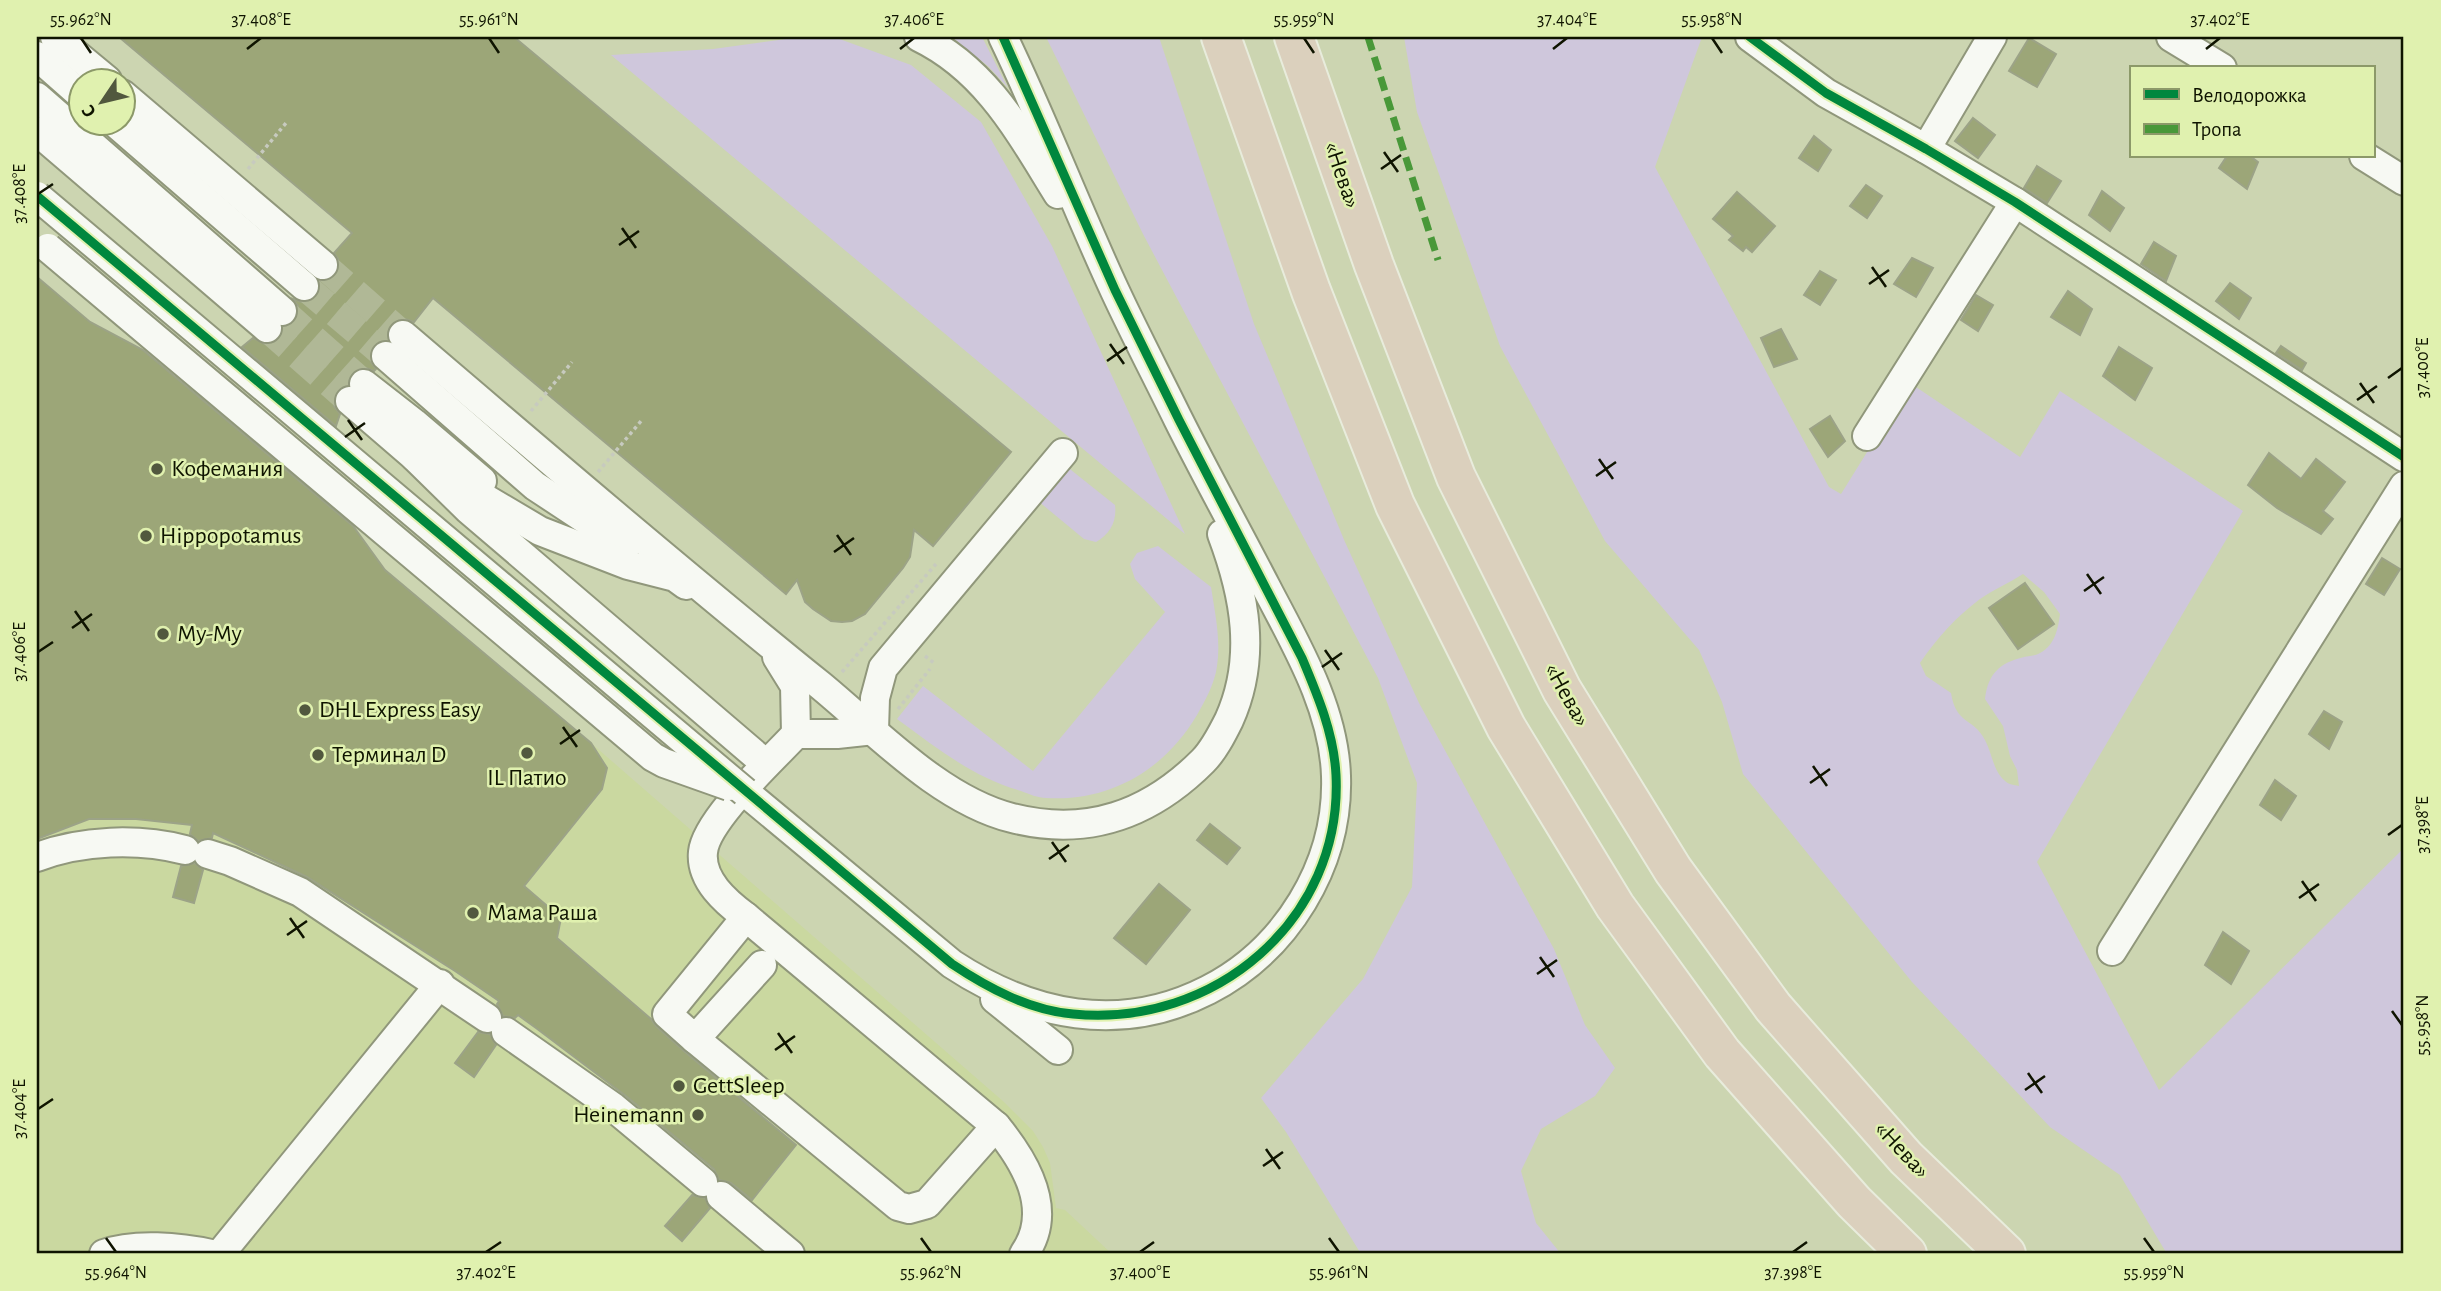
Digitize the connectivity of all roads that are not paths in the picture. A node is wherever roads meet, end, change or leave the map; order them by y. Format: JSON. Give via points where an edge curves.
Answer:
{"nodes":[{"id":1,"x":55,"y":37,"type":"edge"},
{"id":2,"x":922,"y":37,"type":"edge"},
{"id":3,"x":1003,"y":37,"type":"edge"},
{"id":4,"x":1221,"y":37,"type":"edge"},
{"id":5,"x":1293,"y":37,"type":"edge"},
{"id":6,"x":1751,"y":37,"type":"edge"},
{"id":7,"x":1992,"y":37,"type":"edge"},
{"id":8,"x":2171,"y":37,"type":"edge"},
{"id":9,"x":37,"y":56,"type":"edge"},
{"id":10,"x":90,"y":66,"type":"edge"},
{"id":11,"x":2219,"y":66,"type":"edge"},
{"id":12,"x":66,"y":82,"type":"edge"},
{"id":13,"x":37,"y":97,"type":"edge"},
{"id":14,"x":136,"y":106,"type":"edge"},
{"id":15,"x":37,"y":131,"type":"edge"},
{"id":16,"x":130,"y":136,"type":"edge"},
{"id":17,"x":1926,"y":149,"type":"junction"},
{"id":18,"x":2367,"y":158,"type":"edge"},
{"id":19,"x":2404,"y":181,"type":"edge"},
{"id":20,"x":37,"y":196,"type":"edge"},
{"id":21,"x":2015,"y":202,"type":"junction"},
{"id":22,"x":37,"y":238,"type":"edge"},
{"id":23,"x":323,"y":265,"type":"tunnel mouth"},
{"id":24,"x":304,"y":286,"type":"tunnel mouth"},
{"id":25,"x":1115,"y":290,"type":"junction"},
{"id":26,"x":395,"y":346,"type":"tunnel mouth"},
{"id":27,"x":1179,"y":420,"type":"junction"},
{"id":28,"x":1867,"y":436,"type":"dead end"},
{"id":29,"x":1063,"y":453,"type":"dead end"},
{"id":30,"x":415,"y":457,"type":"junction"},
{"id":31,"x":2404,"y":457,"type":"edge"},
{"id":32,"x":2404,"y":486,"type":"edge"},
{"id":33,"x":540,"y":531,"type":"junction"},
{"id":34,"x":759,"y":636,"type":"junction"},
{"id":35,"x":874,"y":730,"type":"junction"},
{"id":36,"x":796,"y":734,"type":"junction"},
{"id":37,"x":766,"y":764,"type":"junction"},
{"id":38,"x":744,"y":792,"type":"junction"},
{"id":39,"x":37,"y":857,"type":"edge"},
{"id":40,"x":746,"y":917,"type":"junction"},
{"id":41,"x":2112,"y":951,"type":"dead end"},
{"id":42,"x":952,"y":964,"type":"junction"},
{"id":43,"x":762,"y":965,"type":"dead end"},
{"id":44,"x":440,"y":984,"type":"junction"},
{"id":45,"x":695,"y":1040,"type":"junction"},
{"id":46,"x":1058,"y":1050,"type":"dead end"},
{"id":47,"x":996,"y":1126,"type":"junction"},
{"id":48,"x":104,"y":1254,"type":"edge"},
{"id":49,"x":211,"y":1254,"type":"edge"},
{"id":50,"x":220,"y":1254,"type":"edge"},
{"id":51,"x":790,"y":1254,"type":"edge"},
{"id":52,"x":1024,"y":1254,"type":"edge"},
{"id":53,"x":1908,"y":1254,"type":"edge"},
{"id":54,"x":2006,"y":1254,"type":"edge"}],
"edges":[{"from":1,"to":10,"type":"street"},
{"from":2,"to":25,"type":"street","via":[[967,67],[1001,106]]},
{"from":3,"to":25,"type":"street"},
{"from":4,"to":53,"type":"highway","via":[[1311,291],[1395,505],[1506,727],[1615,906],[1722,1052],[1854,1202]]},
{"from":5,"to":54,"type":"highway","name":"«Нева»","via":[[1456,477],[1562,691],[1673,870],[1773,1007],[1906,1158]]},
{"from":6,"to":17,"type":"street","via":[[1826,93]]},
{"from":7,"to":17,"type":"street"},
{"from":8,"to":11,"type":"street"},
{"from":9,"to":12,"type":"street"},
{"from":13,"to":15,"type":"street","via":[[274,319]]},
{"from":14,"to":23,"type":"street"},
{"from":16,"to":24,"type":"street"},
{"from":17,"to":21,"type":"street"},
{"from":18,"to":19,"type":"street"},
{"from":20,"to":38,"type":"street","bridge":true},
{"from":21,"to":28,"type":"street"},
{"from":21,"to":31,"type":"street"},
{"from":22,"to":38,"type":"street","bridge":true,"via":[[653,757]]},
{"from":25,"to":27,"type":"street"},
{"from":26,"to":34,"type":"street","via":[[535,486],[591,523],[666,557]]},
{"from":27,"to":35,"type":"street","via":[[1233,562],[1245,623],[1246,652],[1235,706],[1207,757],[1141,808],[1085,825],[1061,826],[1008,817],[982,806],[914,765]]},
{"from":27,"to":42,"type":"street","via":[[1317,692],[1336,775],[1330,835],[1319,870],[1287,926],[1267,948],[1218,985],[1163,1008],[1072,1014],[1040,1007],[981,983]]},
{"from":29,"to":35,"type":"street","via":[[883,668],[875,698]]},
{"from":30,"to":33,"type":"street"},
{"from":30,"to":33,"type":"street","via":[[357,392],[414,423]]},
{"from":30,"to":37,"type":"street","via":[[468,509]]},
{"from":32,"to":41,"type":"street"},
{"from":33,"to":34,"type":"street","via":[[675,578]]},
{"from":34,"to":35,"type":"street"},
{"from":34,"to":36,"type":"street","via":[[795,686]]},
{"from":35,"to":36,"type":"street"},
{"from":36,"to":37,"type":"street"},
{"from":37,"to":40,"type":"street","via":[[716,822],[702,854],[714,887]]},
{"from":38,"to":42,"type":"street"},
{"from":39,"to":44,"type":"street","via":[[88,845],[133,843],[170,846],[230,861],[300,892]]},
{"from":40,"to":45,"type":"street","via":[[667,1014]]},
{"from":40,"to":47,"type":"street"},
{"from":42,"to":46,"type":"street"},
{"from":43,"to":45,"type":"street"},
{"from":44,"to":50,"type":"street"},
{"from":44,"to":51,"type":"street","via":[[613,1107]]},
{"from":45,"to":47,"type":"street","via":[[898,1206],[909,1209],[927,1204]]},
{"from":47,"to":52,"type":"street","via":[[1024,1164],[1032,1184],[1034,1231]]},
{"from":48,"to":49,"type":"street","via":[[136,1247]]}]}
